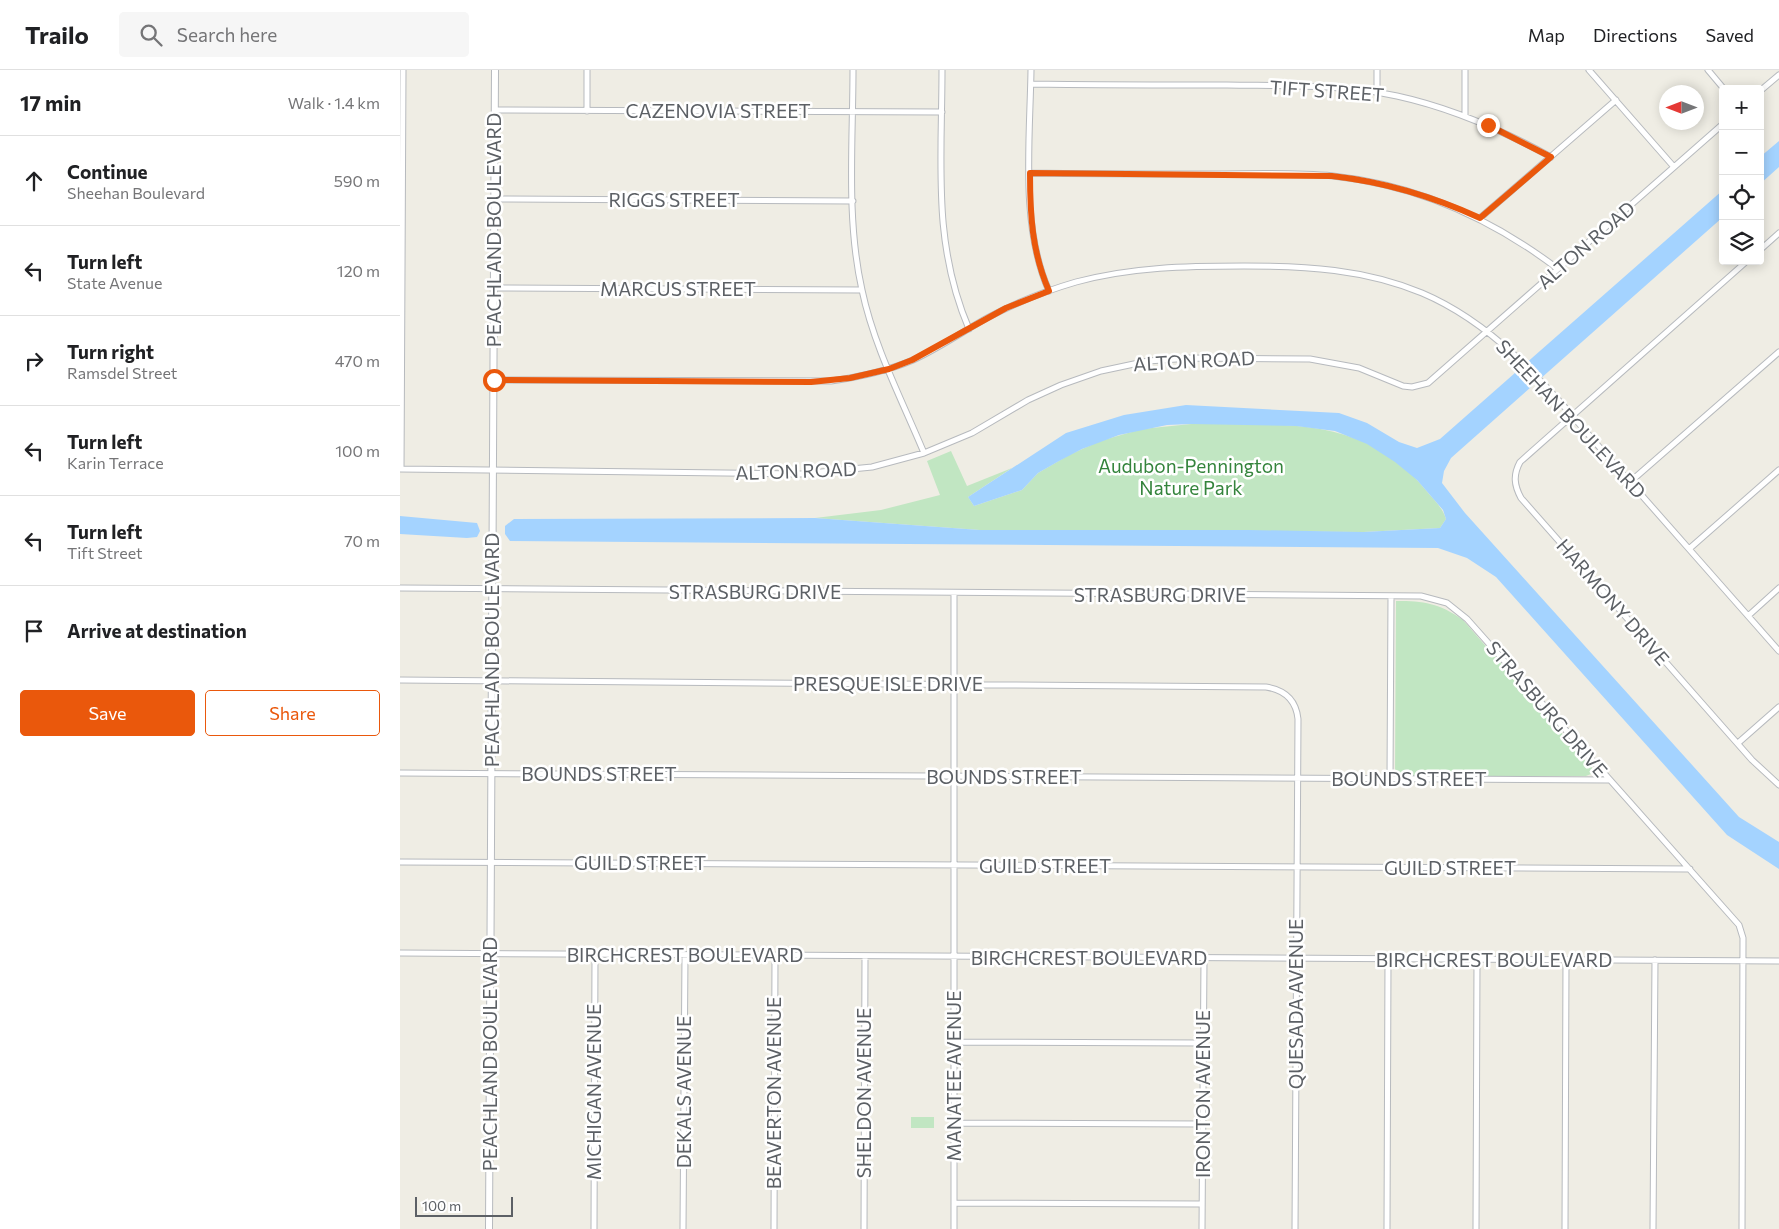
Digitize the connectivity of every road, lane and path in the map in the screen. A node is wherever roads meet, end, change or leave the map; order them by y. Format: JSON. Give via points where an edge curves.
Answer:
{"nodes":[{"id":1,"x":403,"y":70,"type":"edge"},
{"id":2,"x":495,"y":70,"type":"edge"},
{"id":3,"x":587,"y":70,"type":"edge"},
{"id":4,"x":853,"y":70,"type":"edge"},
{"id":5,"x":942,"y":70,"type":"edge"},
{"id":6,"x":1031,"y":70,"type":"edge"},
{"id":7,"x":1377,"y":70,"type":"edge"},
{"id":8,"x":1465,"y":70,"type":"edge"},
{"id":9,"x":1589,"y":70,"type":"edge"},
{"id":10,"x":1708,"y":70,"type":"edge"},
{"id":11,"x":1779,"y":75,"type":"edge"},
{"id":12,"x":1031,"y":84,"type":"junction"},
{"id":13,"x":1721,"y":85,"type":"edge"},
{"id":14,"x":1764,"y":88,"type":"edge"},
{"id":15,"x":1376,"y":93,"type":"junction"},
{"id":16,"x":1616,"y":100,"type":"junction"},
{"id":17,"x":495,"y":110,"type":"junction"},
{"id":18,"x":586,"y":111,"type":"junction"},
{"id":19,"x":853,"y":112,"type":"junction"},
{"id":20,"x":942,"y":112,"type":"junction"},
{"id":21,"x":1465,"y":116,"type":"junction"},
{"id":22,"x":1719,"y":128,"type":"edge"},
{"id":23,"x":1551,"y":157,"type":"junction"},
{"id":24,"x":1674,"y":167,"type":"junction"},
{"id":25,"x":1030,"y":173,"type":"junction"},
{"id":26,"x":494,"y":199,"type":"junction"},
{"id":27,"x":853,"y":201,"type":"junction"},
{"id":28,"x":1480,"y":218,"type":"junction"},
{"id":29,"x":1779,"y":233,"type":"edge"},
{"id":30,"x":1764,"y":246,"type":"edge"},
{"id":31,"x":1742,"y":265,"type":"edge"},
{"id":32,"x":1558,"y":269,"type":"junction"},
{"id":33,"x":494,"y":288,"type":"junction"},
{"id":34,"x":862,"y":290,"type":"junction"},
{"id":35,"x":1049,"y":291,"type":"junction"},
{"id":36,"x":969,"y":329,"type":"junction"},
{"id":37,"x":1488,"y":331,"type":"junction"},
{"id":38,"x":1779,"y":352,"type":"edge"},
{"id":39,"x":889,"y":369,"type":"junction"},
{"id":40,"x":494,"y":380,"type":"junction"},
{"id":41,"x":1572,"y":416,"type":"junction"},
{"id":42,"x":924,"y":453,"type":"junction"},
{"id":43,"x":401,"y":469,"type":"edge"},
{"id":44,"x":1779,"y":470,"type":"edge"},
{"id":45,"x":493,"y":472,"type":"junction"},
{"id":46,"x":1630,"y":482,"type":"junction"},
{"id":47,"x":1689,"y":549,"type":"junction"},
{"id":48,"x":400,"y":588,"type":"edge"},
{"id":49,"x":1779,"y":588,"type":"edge"},
{"id":50,"x":493,"y":590,"type":"junction"},
{"id":51,"x":954,"y":593,"type":"junction"},
{"id":52,"x":1391,"y":596,"type":"junction"},
{"id":53,"x":1748,"y":616,"type":"junction"},
{"id":54,"x":1779,"y":651,"type":"edge"},
{"id":55,"x":400,"y":680,"type":"edge"},
{"id":56,"x":492,"y":682,"type":"junction"},
{"id":57,"x":954,"y":685,"type":"junction"},
{"id":58,"x":1779,"y":707,"type":"edge"},
{"id":59,"x":1738,"y":743,"type":"junction"},
{"id":60,"x":400,"y":773,"type":"edge"},
{"id":61,"x":492,"y":774,"type":"junction"},
{"id":62,"x":953,"y":777,"type":"junction"},
{"id":63,"x":1298,"y":779,"type":"junction"},
{"id":64,"x":1390,"y":779,"type":"junction"},
{"id":65,"x":1609,"y":780,"type":"junction"},
{"id":66,"x":1779,"y":785,"type":"edge"},
{"id":67,"x":400,"y":862,"type":"edge"},
{"id":68,"x":492,"y":862,"type":"junction"},
{"id":69,"x":953,"y":866,"type":"junction"},
{"id":70,"x":1297,"y":868,"type":"junction"},
{"id":71,"x":1690,"y":869,"type":"junction"},
{"id":72,"x":400,"y":954,"type":"edge"},
{"id":73,"x":491,"y":954,"type":"junction"},
{"id":74,"x":595,"y":955,"type":"junction"},
{"id":75,"x":685,"y":955,"type":"junction"},
{"id":76,"x":775,"y":956,"type":"junction"},
{"id":77,"x":865,"y":957,"type":"junction"},
{"id":78,"x":955,"y":957,"type":"junction"},
{"id":79,"x":1204,"y":959,"type":"junction"},
{"id":80,"x":1297,"y":960,"type":"junction"},
{"id":81,"x":1388,"y":960,"type":"junction"},
{"id":82,"x":1477,"y":960,"type":"junction"},
{"id":83,"x":1566,"y":960,"type":"junction"},
{"id":84,"x":1655,"y":960,"type":"junction"},
{"id":85,"x":1744,"y":960,"type":"junction"},
{"id":86,"x":1779,"y":960,"type":"edge"},
{"id":87,"x":954,"y":1042,"type":"junction"},
{"id":88,"x":1203,"y":1043,"type":"junction"},
{"id":89,"x":954,"y":1122,"type":"junction"},
{"id":90,"x":1203,"y":1124,"type":"junction"},
{"id":91,"x":954,"y":1203,"type":"junction"},
{"id":92,"x":1202,"y":1204,"type":"junction"},
{"id":93,"x":489,"y":1229,"type":"edge"},
{"id":94,"x":594,"y":1229,"type":"edge"},
{"id":95,"x":684,"y":1229,"type":"edge"},
{"id":96,"x":774,"y":1229,"type":"edge"},
{"id":97,"x":864,"y":1229,"type":"edge"},
{"id":98,"x":954,"y":1229,"type":"edge"},
{"id":99,"x":1202,"y":1229,"type":"edge"},
{"id":100,"x":1295,"y":1229,"type":"edge"},
{"id":101,"x":1387,"y":1229,"type":"edge"},
{"id":102,"x":1476,"y":1229,"type":"edge"},
{"id":103,"x":1565,"y":1229,"type":"edge"},
{"id":104,"x":1654,"y":1229,"type":"edge"},
{"id":105,"x":1742,"y":1229,"type":"edge"}],
"edges":[{"from":1,"to":43,"type":"street"},
{"from":2,"to":17,"type":"street","name":"PEACHLAND BOULEVARD"},
{"from":3,"to":18,"type":"street"},
{"from":4,"to":19,"type":"street"},
{"from":5,"to":20,"type":"street"},
{"from":6,"to":12,"type":"street"},
{"from":7,"to":15,"type":"street"},
{"from":8,"to":21,"type":"street"},
{"from":9,"to":16,"type":"street"},
{"from":10,"to":13,"type":"street"},
{"from":11,"to":14,"type":"street"},
{"from":12,"to":15,"type":"street","name":"TIFT STREET","via":[[1306,86]]},
{"from":12,"to":25,"type":"street"},
{"from":15,"to":21,"type":"street","name":"TIFT STREET"},
{"from":16,"to":23,"type":"street"},
{"from":16,"to":24,"type":"street"},
{"from":17,"to":18,"type":"street","name":"CAZENOVIA STREET"},
{"from":17,"to":26,"type":"street","name":"PEACHLAND BOULEVARD"},
{"from":18,"to":19,"type":"street","name":"CAZENOVIA STREET"},
{"from":19,"to":20,"type":"street","name":"CAZENOVIA STREET"},
{"from":19,"to":27,"type":"street"},
{"from":20,"to":36,"type":"street","via":[[943,242],[952,284]]},
{"from":21,"to":23,"type":"street","name":"TIFT STREET"},
{"from":22,"to":24,"type":"street","name":"ALTON ROAD"},
{"from":23,"to":28,"type":"street"},
{"from":24,"to":32,"type":"street","name":"ALTON ROAD"},
{"from":25,"to":28,"type":"street","via":[[1332,176],[1412,192]]},
{"from":25,"to":35,"type":"street","via":[[1032,238]]},
{"from":26,"to":27,"type":"street","name":"RIGGS STREET"},
{"from":26,"to":33,"type":"street","name":"PEACHLAND BOULEVARD"},
{"from":27,"to":34,"type":"street","via":[[854,246]]},
{"from":28,"to":32,"type":"street"},
{"from":29,"to":30,"type":"street"},
{"from":31,"to":41,"type":"street","name":"HARMONY DRIVE"},
{"from":32,"to":37,"type":"street","name":"ALTON ROAD"},
{"from":33,"to":34,"type":"street","name":"MARCUS STREET"},
{"from":33,"to":40,"type":"street","name":"PEACHLAND BOULEVARD"},
{"from":34,"to":39,"type":"street"},
{"from":35,"to":36,"type":"street","name":"SHEEHAN BOULEVARD","via":[[1006,308]]},
{"from":35,"to":37,"type":"street","name":"SHEEHAN BOULEVARD","via":[[1105,275],[1158,267],[1312,267],[1358,273],[1402,285],[1444,304]]},
{"from":36,"to":39,"type":"street","name":"SHEEHAN BOULEVARD","via":[[929,352]]},
{"from":37,"to":41,"type":"street","name":"SHEEHAN BOULEVARD","via":[[1523,362]]},
{"from":37,"to":42,"type":"street","name":"ALTON ROAD","via":[[1428,383],[1412,388],[1359,368],[1310,359],[1191,358],[1124,365],[1061,385],[972,433]]},
{"from":38,"to":46,"type":"street"},
{"from":39,"to":40,"type":"street","name":"SHEEHAN BOULEVARD","via":[[811,382]]},
{"from":39,"to":42,"type":"street"},
{"from":40,"to":45,"type":"street","name":"PEACHLAND BOULEVARD"},
{"from":41,"to":46,"type":"street","name":"SHEEHAN BOULEVARD"},
{"from":41,"to":59,"type":"street","name":"HARMONY DRIVE","via":[[1520,462],[1516,470],[1516,488],[1521,498]]},
{"from":42,"to":45,"type":"street","name":"ALTON ROAD","via":[[872,467],[820,473]]},
{"from":43,"to":45,"type":"street","name":"ALTON ROAD"},
{"from":44,"to":47,"type":"street"},
{"from":45,"to":50,"type":"street","name":"PEACHLAND BOULEVARD"},
{"from":46,"to":47,"type":"street","name":"SHEEHAN BOULEVARD"},
{"from":47,"to":53,"type":"street","name":"SHEEHAN BOULEVARD"},
{"from":48,"to":50,"type":"street","name":"STRASBURG DRIVE"},
{"from":49,"to":53,"type":"street"},
{"from":50,"to":51,"type":"street","name":"STRASBURG DRIVE"},
{"from":50,"to":56,"type":"street","name":"PEACHLAND BOULEVARD"},
{"from":51,"to":52,"type":"street","name":"STRASBURG DRIVE"},
{"from":51,"to":57,"type":"street","name":"MANATEE AVENUE"},
{"from":52,"to":64,"type":"street"},
{"from":52,"to":65,"type":"street","name":"STRASBURG DRIVE","via":[[1432,598],[1454,607]]},
{"from":53,"to":54,"type":"street","name":"SHEEHAN BOULEVARD"},
{"from":55,"to":56,"type":"street","name":"PRESQUE ISLE DRIVE"},
{"from":56,"to":57,"type":"street","name":"PRESQUE ISLE DRIVE"},
{"from":56,"to":61,"type":"street","name":"PEACHLAND BOULEVARD"},
{"from":57,"to":62,"type":"street","name":"MANATEE AVENUE"},
{"from":57,"to":63,"type":"street","name":"PRESQUE ISLE DRIVE","via":[[1274,688],[1289,697],[1297,711]]},
{"from":58,"to":59,"type":"street"},
{"from":59,"to":66,"type":"street","name":"HARMONY DRIVE"},
{"from":60,"to":61,"type":"street","name":"BOUNDS STREET"},
{"from":61,"to":62,"type":"street","name":"BOUNDS STREET"},
{"from":61,"to":68,"type":"street","name":"PEACHLAND BOULEVARD"},
{"from":62,"to":63,"type":"street","name":"BOUNDS STREET"},
{"from":62,"to":69,"type":"street","name":"MANATEE AVENUE"},
{"from":63,"to":64,"type":"street","name":"BOUNDS STREET"},
{"from":63,"to":70,"type":"street","name":"QUESADA AVENUE"},
{"from":64,"to":65,"type":"street","name":"BOUNDS STREET"},
{"from":65,"to":71,"type":"street","name":"STRASBURG DRIVE"},
{"from":67,"to":68,"type":"street","name":"GUILD STREET"},
{"from":68,"to":69,"type":"street","name":"GUILD STREET"},
{"from":68,"to":73,"type":"street","name":"PEACHLAND BOULEVARD"},
{"from":69,"to":70,"type":"street","name":"GUILD STREET"},
{"from":69,"to":78,"type":"street","name":"MANATEE AVENUE"},
{"from":70,"to":71,"type":"street","name":"GUILD STREET"},
{"from":70,"to":80,"type":"street","name":"QUESADA AVENUE"},
{"from":71,"to":85,"type":"street","name":"STRASBURG DRIVE","via":[[1739,925]]},
{"from":72,"to":73,"type":"street","name":"BIRCHCREST BOULEVARD"},
{"from":73,"to":74,"type":"street","name":"BIRCHCREST BOULEVARD"},
{"from":73,"to":93,"type":"street","name":"PEACHLAND BOULEVARD"},
{"from":74,"to":75,"type":"street","name":"BIRCHCREST BOULEVARD"},
{"from":74,"to":94,"type":"street","name":"MICHIGAN AVENUE"},
{"from":75,"to":76,"type":"street","name":"BIRCHCREST BOULEVARD"},
{"from":75,"to":95,"type":"street","name":"DEKALS AVENUE"},
{"from":76,"to":77,"type":"street","name":"BIRCHCREST BOULEVARD"},
{"from":76,"to":96,"type":"street","name":"BEAVERTON AVENUE"},
{"from":77,"to":78,"type":"street","name":"BIRCHCREST BOULEVARD"},
{"from":77,"to":97,"type":"street","name":"SHELDON AVENUE"},
{"from":78,"to":79,"type":"street","name":"BIRCHCREST BOULEVARD"},
{"from":78,"to":87,"type":"street","name":"MANATEE AVENUE"},
{"from":79,"to":80,"type":"street","name":"BIRCHCREST BOULEVARD"},
{"from":79,"to":88,"type":"street","name":"IRONTON AVENUE"},
{"from":80,"to":81,"type":"street","name":"BIRCHCREST BOULEVARD"},
{"from":80,"to":100,"type":"street","name":"QUESADA AVENUE"},
{"from":81,"to":82,"type":"street","name":"BIRCHCREST BOULEVARD"},
{"from":81,"to":101,"type":"street"},
{"from":82,"to":83,"type":"street","name":"BIRCHCREST BOULEVARD"},
{"from":82,"to":102,"type":"street"},
{"from":83,"to":84,"type":"street","name":"BIRCHCREST BOULEVARD"},
{"from":83,"to":103,"type":"street"},
{"from":84,"to":85,"type":"street","name":"BIRCHCREST BOULEVARD"},
{"from":84,"to":104,"type":"street"},
{"from":85,"to":86,"type":"street","name":"BIRCHCREST BOULEVARD"},
{"from":85,"to":105,"type":"street","name":"STRASBURG DRIVE"},
{"from":87,"to":88,"type":"street"},
{"from":87,"to":89,"type":"street","name":"MANATEE AVENUE"},
{"from":88,"to":90,"type":"street","name":"IRONTON AVENUE"},
{"from":89,"to":90,"type":"street"},
{"from":89,"to":91,"type":"street","name":"MANATEE AVENUE"},
{"from":90,"to":92,"type":"street","name":"IRONTON AVENUE"},
{"from":91,"to":92,"type":"street"},
{"from":91,"to":98,"type":"street","name":"MANATEE AVENUE"},
{"from":92,"to":99,"type":"street","name":"IRONTON AVENUE"}]}
